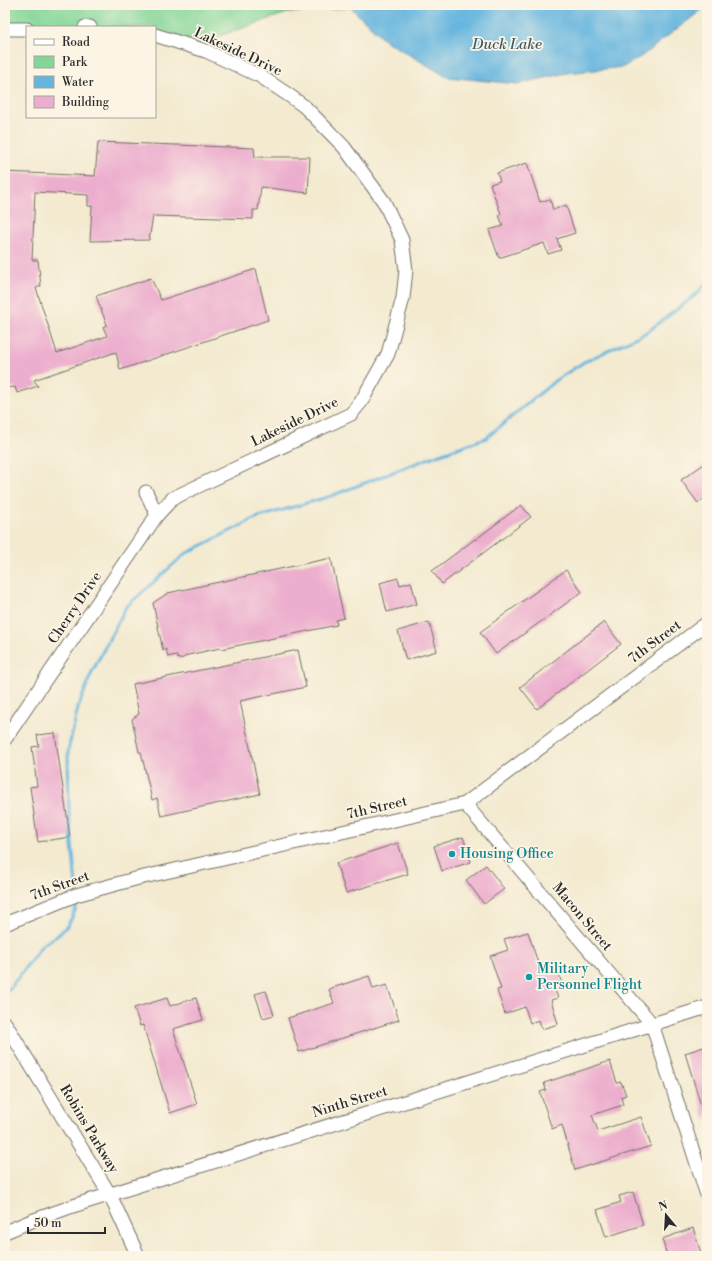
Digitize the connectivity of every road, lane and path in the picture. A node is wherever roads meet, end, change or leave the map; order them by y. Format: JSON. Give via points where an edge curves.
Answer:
{"nodes":[{"id":1,"x":5,"y":29,"type":"edge"},
{"id":2,"x":26,"y":29,"type":"edge"},
{"id":3,"x":156,"y":35,"type":"edge"},
{"id":4,"x":146,"y":492,"type":"dead end"},
{"id":5,"x":157,"y":515,"type":"junction"},
{"id":6,"x":707,"y":623,"type":"edge"},
{"id":7,"x":5,"y":739,"type":"edge"},
{"id":8,"x":465,"y":804,"type":"junction"},
{"id":9,"x":5,"y":924,"type":"edge"},
{"id":10,"x":707,"y":1006,"type":"edge"},
{"id":11,"x":5,"y":1023,"type":"edge"},
{"id":12,"x":652,"y":1024,"type":"junction"},
{"id":13,"x":110,"y":1194,"type":"junction"},
{"id":14,"x":707,"y":1195,"type":"edge"},
{"id":15,"x":6,"y":1234,"type":"edge"},
{"id":16,"x":138,"y":1256,"type":"edge"}],
"edges":[{"from":1,"to":2,"type":"street"},
{"from":3,"to":5,"type":"street","name":"Lakeside Drive","via":[[206,51],[260,76],[305,107],[344,147],[384,202],[402,240],[406,270],[403,298],[388,354],[361,402],[350,414],[173,498]]},
{"from":4,"to":5,"type":"street"},
{"from":5,"to":7,"type":"street","name":"Cherry Drive"},
{"from":6,"to":8,"type":"street","name":"7th Street"},
{"from":8,"to":9,"type":"street","name":"7th Street","via":[[135,879],[76,895]]},
{"from":8,"to":12,"type":"street","name":"Macon Street"},
{"from":10,"to":12,"type":"street","name":"Ninth Street"},
{"from":11,"to":13,"type":"street","name":"Robins Parkway"},
{"from":12,"to":13,"type":"street","name":"Ninth Street"},
{"from":12,"to":14,"type":"street","name":"Macon Street"},
{"from":13,"to":15,"type":"street","name":"Ninth Street","via":[[34,1220]]},
{"from":13,"to":16,"type":"street","name":"Robins Parkway"}]}
